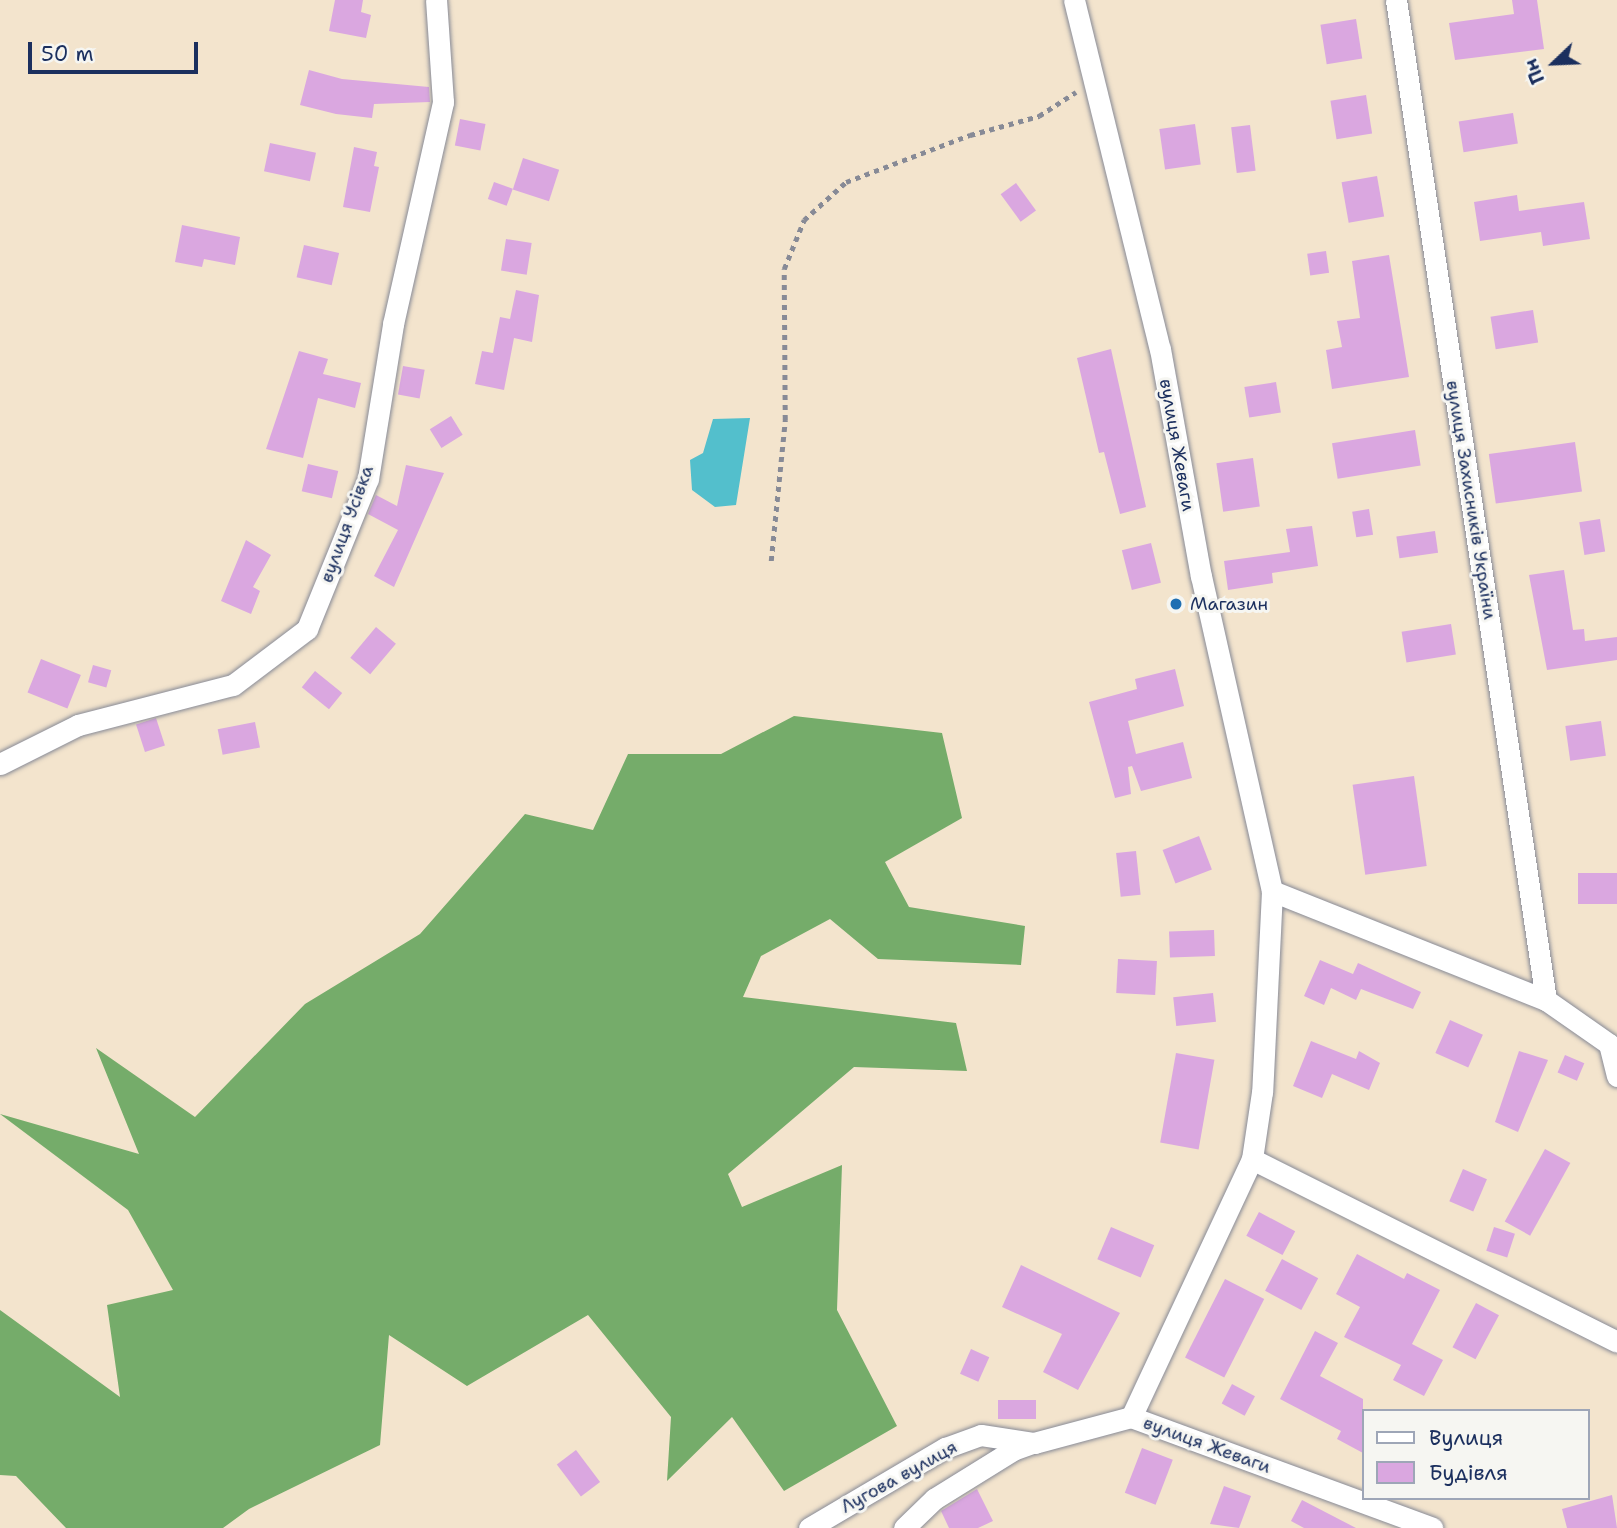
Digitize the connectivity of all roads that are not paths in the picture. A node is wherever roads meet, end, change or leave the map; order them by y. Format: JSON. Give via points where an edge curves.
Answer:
{"nodes":[{"id":1,"x":436,"y":0,"type":"edge"},
{"id":2,"x":1074,"y":0,"type":"edge"},
{"id":3,"x":1396,"y":0,"type":"edge"},
{"id":4,"x":0,"y":764,"type":"edge"},
{"id":5,"x":1272,"y":891,"type":"junction"},
{"id":6,"x":1546,"y":1000,"type":"junction"},
{"id":7,"x":1617,"y":1076,"type":"edge"},
{"id":8,"x":1252,"y":1159,"type":"junction"},
{"id":9,"x":1617,"y":1342,"type":"edge"},
{"id":10,"x":1131,"y":1418,"type":"junction"},
{"id":11,"x":1034,"y":1443,"type":"junction"},
{"id":12,"x":809,"y":1528,"type":"edge"},
{"id":13,"x":904,"y":1528,"type":"edge"},
{"id":14,"x":1432,"y":1528,"type":"edge"}],
"edges":[{"from":1,"to":4,"type":"street","name":"вулиця Усівка","via":[[443,102],[393,324],[368,479],[307,629],[233,685],[78,725]]},
{"from":2,"to":5,"type":"street","name":"вулиця Жеваги","via":[[1160,349],[1201,576]]},
{"from":3,"to":6,"type":"street","name":"вулиця Захисників України"},
{"from":5,"to":6,"type":"street"},
{"from":5,"to":8,"type":"street","name":"вулиця Жеваги","via":[[1262,1092]]},
{"from":6,"to":7,"type":"street","via":[[1609,1044]]},
{"from":8,"to":9,"type":"street"},
{"from":8,"to":10,"type":"street","name":"вулиця Жеваги"},
{"from":10,"to":11,"type":"street","name":"Лугова вулиця"},
{"from":10,"to":14,"type":"street","name":"вулиця Жеваги"},
{"from":11,"to":12,"type":"street","name":"Лугова вулиця","via":[[981,1435],[945,1448]]},
{"from":11,"to":13,"type":"street","name":"Лугова вулиця","via":[[1013,1450],[934,1499]]}]}
